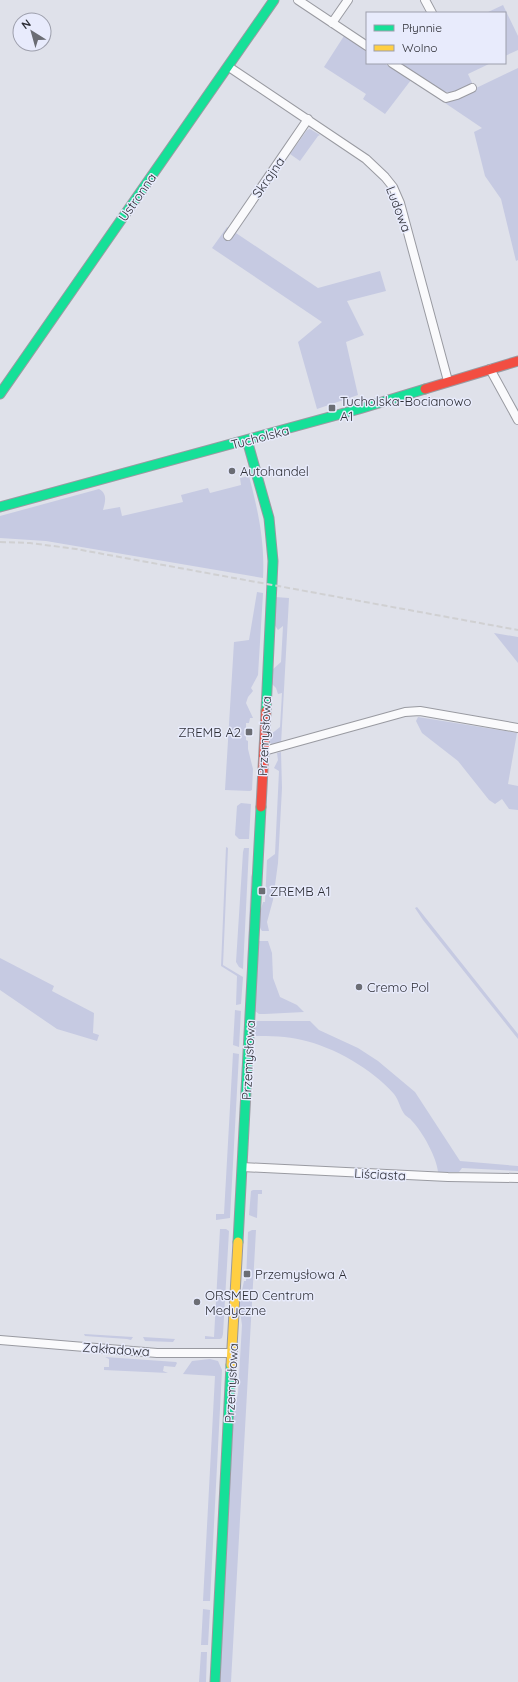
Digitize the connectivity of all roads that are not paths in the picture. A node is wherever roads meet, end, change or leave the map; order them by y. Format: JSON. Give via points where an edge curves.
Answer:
{"nodes":[{"id":1,"x":274,"y":0,"type":"edge"},
{"id":2,"x":298,"y":0,"type":"edge"},
{"id":3,"x":348,"y":0,"type":"edge"},
{"id":4,"x":425,"y":0,"type":"edge"},
{"id":5,"x":431,"y":12,"type":"edge"},
{"id":6,"x":332,"y":23,"type":"junction"},
{"id":7,"x":366,"y":45,"type":"edge"},
{"id":8,"x":394,"y":64,"type":"edge"},
{"id":9,"x":229,"y":67,"type":"junction"},
{"id":10,"x":472,"y":88,"type":"dead end"},
{"id":11,"x":308,"y":119,"type":"junction"},
{"id":12,"x":228,"y":236,"type":"dead end"},
{"id":13,"x":518,"y":361,"type":"edge"},
{"id":14,"x":490,"y":369,"type":"junction"},
{"id":15,"x":448,"y":381,"type":"junction"},
{"id":16,"x":0,"y":394,"type":"edge"},
{"id":17,"x":518,"y":420,"type":"edge"},
{"id":18,"x":247,"y":440,"type":"junction"},
{"id":19,"x":0,"y":507,"type":"edge"},
{"id":20,"x":518,"y":728,"type":"edge"},
{"id":21,"x":264,"y":751,"type":"junction"},
{"id":22,"x":242,"y":1167,"type":"junction"},
{"id":23,"x":518,"y":1178,"type":"edge"},
{"id":24,"x":0,"y":1340,"type":"edge"},
{"id":25,"x":233,"y":1353,"type":"junction"},
{"id":26,"x":215,"y":1682,"type":"edge"}],
"edges":[{"from":1,"to":9,"type":"street","name":"Ustronna"},
{"from":2,"to":6,"type":"street"},
{"from":3,"to":6,"type":"street"},
{"from":4,"to":5,"type":"street"},
{"from":6,"to":7,"type":"street"},
{"from":8,"to":10,"type":"street","via":[[446,98]]},
{"from":9,"to":11,"type":"street","name":"Ludowa"},
{"from":9,"to":16,"type":"street","name":"Ustronna"},
{"from":11,"to":12,"type":"street","name":"Skrajna"},
{"from":11,"to":15,"type":"street","name":"Ludowa","via":[[366,159],[393,187],[418,266]]},
{"from":13,"to":14,"type":"street","name":"Tucholska"},
{"from":14,"to":15,"type":"street","name":"Tucholska"},
{"from":14,"to":17,"type":"street"},
{"from":15,"to":18,"type":"street","name":"Tucholska"},
{"from":18,"to":19,"type":"street","name":"Tucholska"},
{"from":18,"to":21,"type":"street","name":"Przemysłowa","via":[[267,509],[272,540]]},
{"from":20,"to":21,"type":"street","via":[[420,711],[405,712]]},
{"from":21,"to":22,"type":"street","name":"Przemysłowa"},
{"from":22,"to":23,"type":"street","name":"Liściasta"},
{"from":22,"to":25,"type":"street","name":"Przemysłowa"},
{"from":24,"to":25,"type":"street","name":"Zakładowa","via":[[157,1352]]},
{"from":25,"to":26,"type":"street","name":"Przemysłowa"}]}
